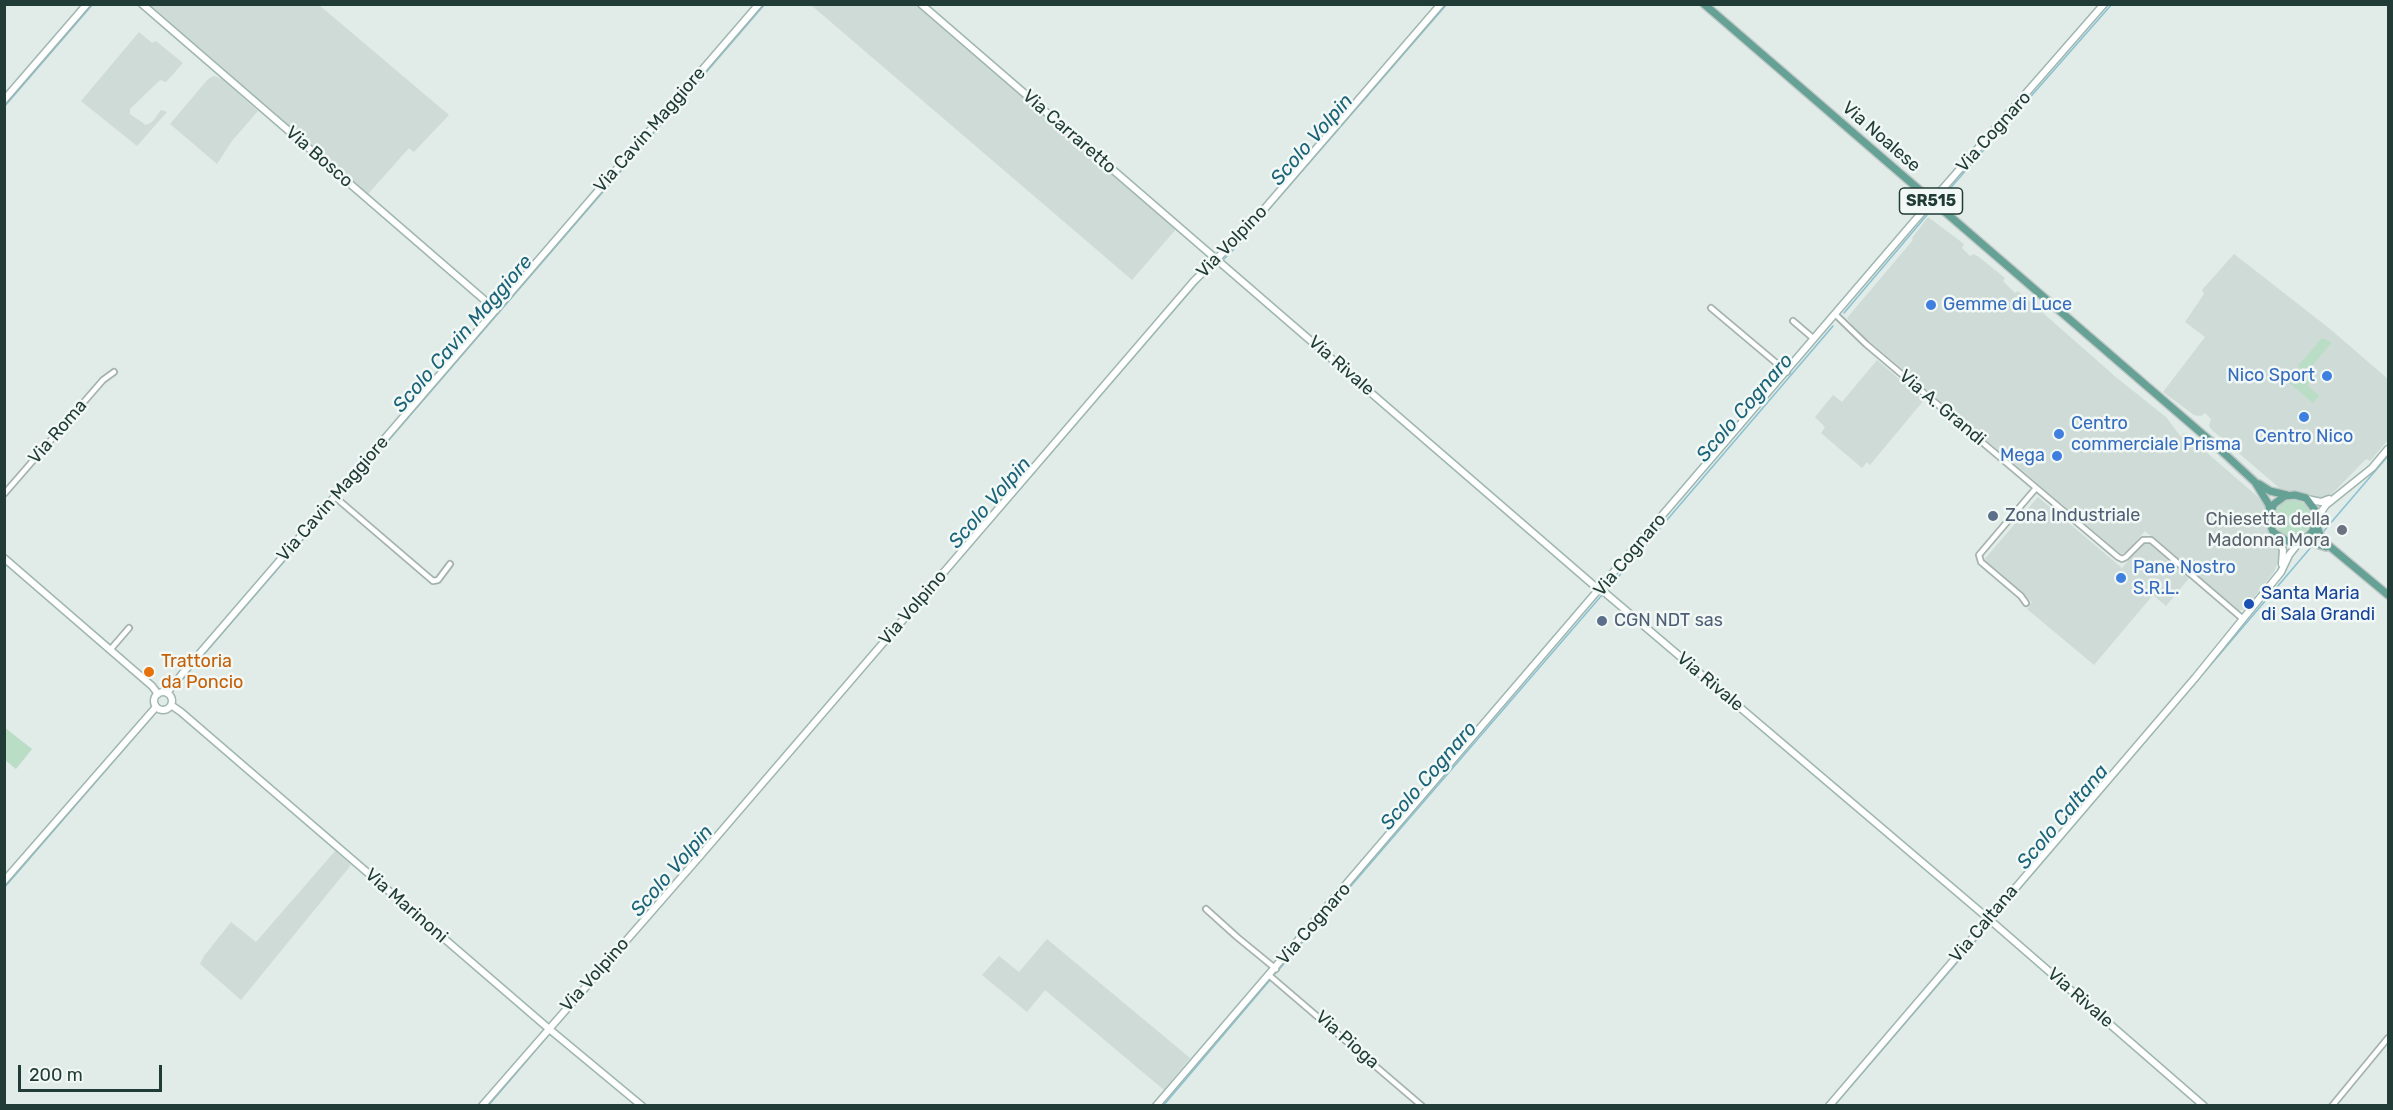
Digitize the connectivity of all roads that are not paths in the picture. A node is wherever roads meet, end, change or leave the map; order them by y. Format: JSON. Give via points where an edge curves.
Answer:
{"nodes":[{"id":1,"x":87,"y":4,"type":"edge"},
{"id":2,"x":142,"y":4,"type":"edge"},
{"id":3,"x":759,"y":4,"type":"edge"},
{"id":4,"x":921,"y":4,"type":"edge"},
{"id":5,"x":1440,"y":4,"type":"edge"},
{"id":6,"x":1704,"y":4,"type":"edge"},
{"id":7,"x":2104,"y":4,"type":"edge"},
{"id":8,"x":4,"y":100,"type":"edge"},
{"id":9,"x":1932,"y":201,"type":"junction"},
{"id":10,"x":1219,"y":261,"type":"junction"},
{"id":11,"x":1711,"y":308,"type":"dead end"},
{"id":12,"x":496,"y":310,"type":"junction"},
{"id":13,"x":1836,"y":315,"type":"junction"},
{"id":14,"x":1793,"y":321,"type":"dead end"},
{"id":15,"x":1815,"y":340,"type":"junction"},
{"id":16,"x":114,"y":372,"type":"dead end"},
{"id":17,"x":1787,"y":372,"type":"junction"},
{"id":18,"x":2388,"y":449,"type":"edge"},
{"id":19,"x":2255,"y":482,"type":"junction"},
{"id":20,"x":2036,"y":488,"type":"junction"},
{"id":21,"x":4,"y":494,"type":"edge"},
{"id":22,"x":2290,"y":495,"type":"junction"},
{"id":23,"x":2338,"y":495,"type":"junction"},
{"id":24,"x":338,"y":499,"type":"junction"},
{"id":25,"x":2307,"y":499,"type":"junction"},
{"id":26,"x":2270,"y":514,"type":"junction"},
{"id":27,"x":2316,"y":522,"type":"junction"},
{"id":28,"x":2276,"y":534,"type":"junction"},
{"id":29,"x":2302,"y":540,"type":"junction"},
{"id":30,"x":2337,"y":553,"type":"junction"},
{"id":31,"x":4,"y":558,"type":"edge"},
{"id":32,"x":450,"y":564,"type":"dead end"},
{"id":33,"x":2277,"y":575,"type":"junction"},
{"id":34,"x":1600,"y":590,"type":"junction"},
{"id":35,"x":2388,"y":594,"type":"edge"},
{"id":36,"x":2026,"y":603,"type":"dead end"},
{"id":37,"x":2243,"y":619,"type":"junction"},
{"id":38,"x":129,"y":628,"type":"dead end"},
{"id":39,"x":110,"y":650,"type":"junction"},
{"id":40,"x":167,"y":693,"type":"junction"},
{"id":41,"x":158,"y":694,"type":"junction"},
{"id":42,"x":171,"y":705,"type":"junction"},
{"id":43,"x":156,"y":707,"type":"junction"},
{"id":44,"x":5,"y":880,"type":"edge"},
{"id":45,"x":1206,"y":909,"type":"dead end"},
{"id":46,"x":1991,"y":921,"type":"junction"},
{"id":47,"x":1275,"y":969,"type":"junction"},
{"id":48,"x":1270,"y":976,"type":"junction"},
{"id":49,"x":548,"y":1028,"type":"junction"},
{"id":50,"x":2388,"y":1038,"type":"edge"},
{"id":51,"x":483,"y":1106,"type":"edge"},
{"id":52,"x":642,"y":1106,"type":"edge"},
{"id":53,"x":1156,"y":1106,"type":"edge"},
{"id":54,"x":1422,"y":1106,"type":"edge"},
{"id":55,"x":1829,"y":1106,"type":"edge"},
{"id":56,"x":2204,"y":1106,"type":"edge"},
{"id":57,"x":2332,"y":1106,"type":"edge"}],
"edges":[{"from":1,"to":8,"type":"street"},
{"from":2,"to":12,"type":"street","name":"Via Bosco"},
{"from":3,"to":12,"type":"street","name":"Via Cavin Maggiore"},
{"from":4,"to":10,"type":"street","name":"Via Carraretto"},
{"from":5,"to":10,"type":"street","name":"Via Volpino"},
{"from":6,"to":9,"type":"main road","name":"Via Noalese","number":"SR515"},
{"from":7,"to":9,"type":"street","name":"Via Cognaro"},
{"from":9,"to":13,"type":"street","name":"Via Cognaro"},
{"from":9,"to":19,"type":"main road","name":"Via Noalese","number":"SR515"},
{"from":10,"to":34,"type":"street","name":"Via Rivale"},
{"from":10,"to":49,"type":"street","name":"Via Volpino","via":[[1194,281]]},
{"from":11,"to":17,"type":"street"},
{"from":12,"to":24,"type":"street","name":"Via Cavin Maggiore"},
{"from":13,"to":15,"type":"street","name":"Via Cognaro"},
{"from":13,"to":20,"type":"street","name":"Via A. Grandi"},
{"from":14,"to":15,"type":"street"},
{"from":15,"to":17,"type":"street","name":"Via Cognaro"},
{"from":16,"to":21,"type":"street","name":"Via Roma"},
{"from":17,"to":34,"type":"street","name":"Via Cognaro"},
{"from":18,"to":23,"type":"street","via":[[2372,468]]},
{"from":19,"to":22,"type":"main road","name":"Via Noalese","number":"SR515","via":[[2280,495]]},
{"from":19,"to":26,"type":"main road","name":"Via Noalese","number":"SR515"},
{"from":20,"to":36,"type":"street","via":[[1979,555]]},
{"from":20,"to":37,"type":"street","name":"Via A. Grandi","via":[[2122,559],[2143,540],[2151,540]]},
{"from":22,"to":25,"type":"main road","name":"Via Noalese","number":"SR515"},
{"from":22,"to":26,"type":"main road","via":[[2277,501]]},
{"from":23,"to":25,"type":"street","via":[[2321,502]]},
{"from":23,"to":27,"type":"street"},
{"from":24,"to":32,"type":"street","via":[[433,581]]},
{"from":24,"to":40,"type":"street","name":"Via Cavin Maggiore"},
{"from":25,"to":27,"type":"main road","via":[[2314,508]]},
{"from":26,"to":28,"type":"main road","name":"Via Noalese","number":"SR515"},
{"from":27,"to":29,"type":"main road"},
{"from":27,"to":30,"type":"main road","via":[[2322,540]]},
{"from":28,"to":29,"type":"main road","via":[[2287,541]]},
{"from":28,"to":33,"type":"street","name":"Via Caltana","via":[[2283,550]]},
{"from":29,"to":30,"type":"main road","via":[[2322,544]]},
{"from":29,"to":33,"type":"street","name":"Via Caltana"},
{"from":30,"to":35,"type":"main road"},
{"from":31,"to":39,"type":"street"},
{"from":33,"to":37,"type":"street","name":"Via Caltana"},
{"from":34,"to":46,"type":"street","name":"Via Rivale"},
{"from":34,"to":47,"type":"street","name":"Via Cognaro"},
{"from":37,"to":46,"type":"street","name":"Via Caltana"},
{"from":38,"to":39,"type":"street"},
{"from":39,"to":41,"type":"street"},
{"from":40,"to":41,"type":"street"},
{"from":40,"to":42,"type":"street"},
{"from":41,"to":43,"type":"street"},
{"from":42,"to":43,"type":"street","via":[[164,710]]},
{"from":42,"to":49,"type":"street","name":"Via Marinoni"},
{"from":43,"to":44,"type":"street"},
{"from":45,"to":47,"type":"street"},
{"from":46,"to":55,"type":"street","name":"Via Caltana"},
{"from":46,"to":56,"type":"street","name":"Via Rivale"},
{"from":47,"to":48,"type":"street","name":"Via Cognaro"},
{"from":48,"to":53,"type":"street","name":"Via Cognaro"},
{"from":48,"to":54,"type":"street","name":"Via Pioga"},
{"from":49,"to":51,"type":"street","name":"Via Volpino"},
{"from":49,"to":52,"type":"street","name":"Via Marinoni"},
{"from":50,"to":57,"type":"street"}]}
